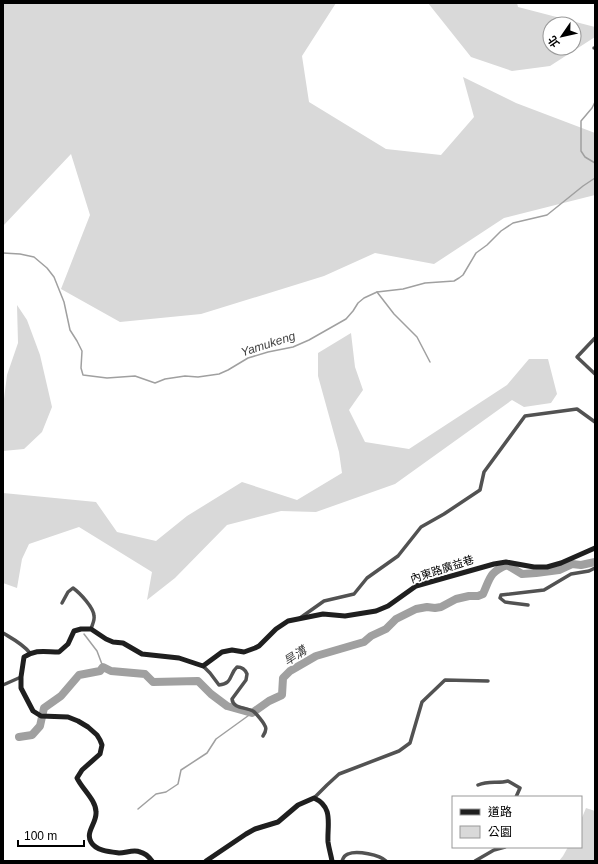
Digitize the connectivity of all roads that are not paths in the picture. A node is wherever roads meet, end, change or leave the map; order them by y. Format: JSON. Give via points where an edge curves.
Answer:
{"nodes":[{"id":1,"x":595,"y":338,"type":"edge"},
{"id":2,"x":595,"y":374,"type":"edge"},
{"id":3,"x":595,"y":422,"type":"edge"},
{"id":4,"x":595,"y":548,"type":"edge"},
{"id":5,"x":595,"y":568,"type":"edge"},
{"id":6,"x":62,"y":603,"type":"dead end"},
{"id":7,"x":528,"y":605,"type":"dead end"},
{"id":8,"x":298,"y":619,"type":"junction"},
{"id":9,"x":91,"y":629,"type":"junction"},
{"id":10,"x":3,"y":633,"type":"edge"},
{"id":11,"x":30,"y":653,"type":"junction"},
{"id":12,"x":203,"y":666,"type":"junction"},
{"id":13,"x":20,"y":677,"type":"junction"},
{"id":14,"x":488,"y":680,"type":"dead end"},
{"id":15,"x":3,"y":686,"type":"edge"},
{"id":16,"x":263,"y":736,"type":"dead end"},
{"id":17,"x":478,"y":786,"type":"dead end"},
{"id":18,"x":516,"y":796,"type":"edge"},
{"id":19,"x":314,"y":798,"type":"junction"},
{"id":20,"x":494,"y":848,"type":"edge"},
{"id":21,"x":152,"y":861,"type":"edge"},
{"id":22,"x":206,"y":861,"type":"edge"},
{"id":23,"x":332,"y":861,"type":"edge"},
{"id":24,"x":342,"y":861,"type":"edge"},
{"id":25,"x":386,"y":861,"type":"edge"},
{"id":26,"x":475,"y":861,"type":"edge"}],
"edges":[{"from":1,"to":2,"type":"street","via":[[577,357]]},
{"from":3,"to":8,"type":"street","name":"內東路廣益巷","via":[[577,409],[525,416],[484,472],[480,490],[421,527],[398,556],[367,578],[354,594],[324,602]]},
{"from":4,"to":8,"type":"street","name":"內東路廣益巷","via":[[547,567],[506,562],[416,586],[388,606],[376,611],[345,616],[323,614]]},
{"from":5,"to":7,"type":"street","via":[[571,574],[544,590],[501,595],[500,598],[505,602]]},
{"from":6,"to":9,"type":"street","via":[[73,588],[84,597],[94,617]]},
{"from":8,"to":12,"type":"street","name":"內東路廣益巷","via":[[288,621],[276,629],[255,648],[244,652],[222,652]]},
{"from":9,"to":11,"type":"street","via":[[74,631],[68,644],[59,652]]},
{"from":9,"to":12,"type":"street","via":[[106,639],[123,643],[142,654],[179,658]]},
{"from":10,"to":11,"type":"street","via":[[26,647]]},
{"from":11,"to":13,"type":"street","via":[[24,657]]},
{"from":12,"to":16,"type":"street","via":[[219,685],[228,681],[234,669],[244,668],[246,680],[232,701],[255,712],[265,726]]},
{"from":13,"to":15,"type":"street"},
{"from":13,"to":21,"type":"street","via":[[21,688],[33,711],[41,716],[68,717],[78,721],[100,740],[100,754],[77,778],[94,804],[96,813],[90,832],[91,843],[100,850],[118,853],[140,852]]},
{"from":14,"to":19,"type":"street","via":[[445,680],[422,702],[410,743],[399,751],[339,774]]},
{"from":17,"to":18,"type":"street","via":[[482,783],[508,781],[520,788]]},
{"from":19,"to":22,"type":"street","via":[[298,805],[278,822],[246,834]]},
{"from":19,"to":23,"type":"street","via":[[322,803],[327,811],[328,843]]},
{"from":20,"to":26,"type":"street"},
{"from":24,"to":25,"type":"street","via":[[348,854],[361,852],[379,856]]}]}
